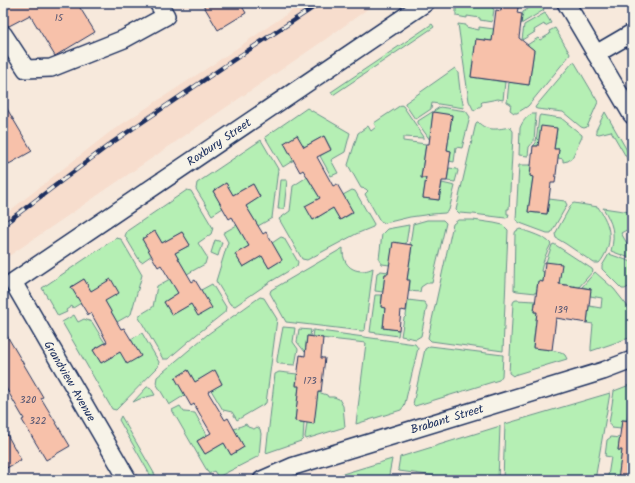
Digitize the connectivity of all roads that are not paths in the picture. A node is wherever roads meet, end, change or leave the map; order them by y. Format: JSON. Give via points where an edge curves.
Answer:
{"nodes":[{"id":1,"x":158,"y":3,"type":"edge"},
{"id":2,"x":425,"y":3,"type":"edge"},
{"id":3,"x":566,"y":3,"type":"edge"},
{"id":4,"x":632,"y":33,"type":"edge"},
{"id":5,"x":3,"y":34,"type":"edge"},
{"id":6,"x":596,"y":54,"type":"junction"},
{"id":7,"x":632,"y":115,"type":"edge"},
{"id":8,"x":13,"y":282,"type":"joint"},
{"id":9,"x":632,"y":360,"type":"edge"},
{"id":10,"x":128,"y":480,"type":"edge"},
{"id":11,"x":262,"y":480,"type":"edge"}],
"edges":[{"from":1,"to":5,"type":"street","via":[[166,16],[124,39],[51,68],[26,69]]},
{"from":2,"to":8,"type":"street","name":"Roxbury Street"},
{"from":3,"to":6,"type":"street"},
{"from":4,"to":6,"type":"street"},
{"from":6,"to":7,"type":"street"},
{"from":8,"to":10,"type":"street","name":"Grandview Avenue"},
{"from":9,"to":11,"type":"street","name":"Brabant Street","via":[[294,466]]}]}
